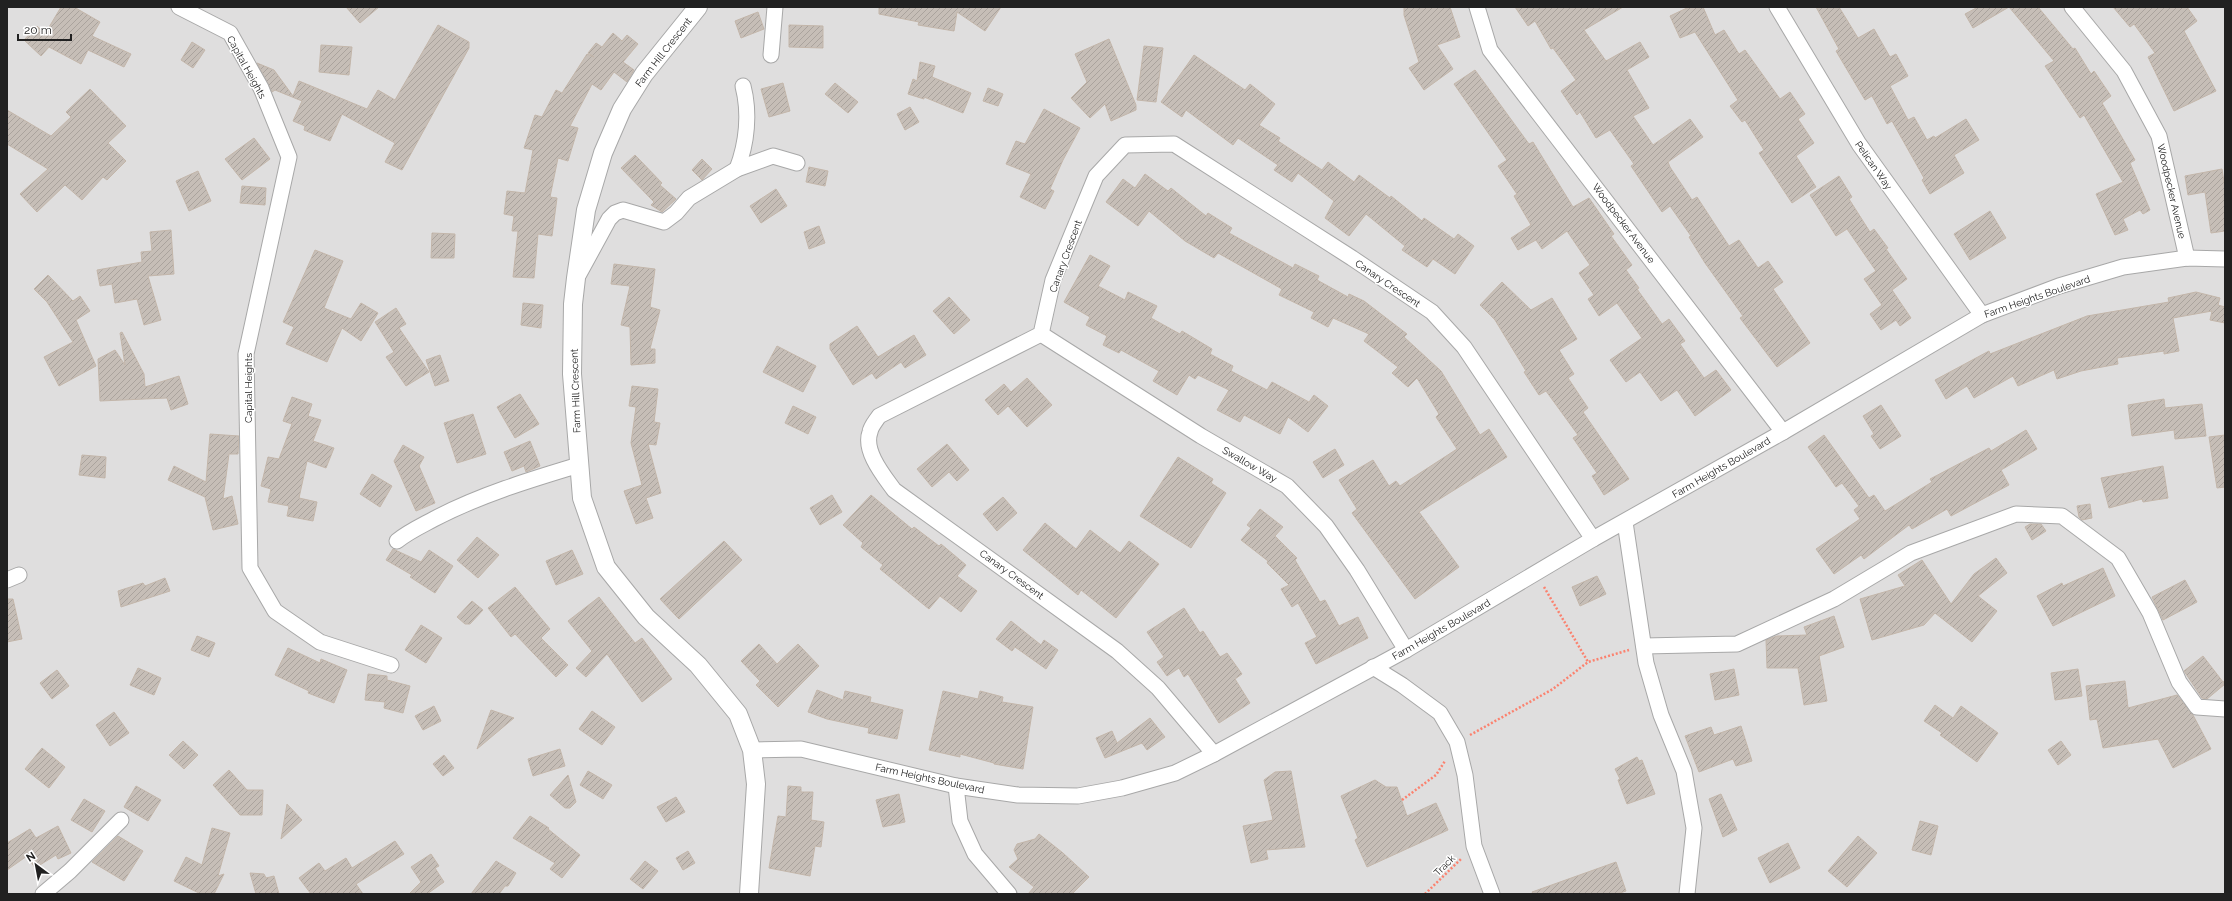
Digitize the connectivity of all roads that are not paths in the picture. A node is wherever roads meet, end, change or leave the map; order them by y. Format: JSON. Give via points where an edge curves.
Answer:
{"nodes":[{"id":1,"x":179,"y":7,"type":"edge"},
{"id":2,"x":698,"y":7,"type":"edge"},
{"id":3,"x":775,"y":7,"type":"edge"},
{"id":4,"x":1477,"y":7,"type":"edge"},
{"id":5,"x":1777,"y":7,"type":"edge"},
{"id":6,"x":2072,"y":7,"type":"edge"},
{"id":7,"x":771,"y":55,"type":"dead end"},
{"id":8,"x":743,"y":86,"type":"dead end"},
{"id":9,"x":797,"y":163,"type":"dead end"},
{"id":10,"x":737,"y":169,"type":"junction"},
{"id":11,"x":2187,"y":258,"type":"junction"},
{"id":12,"x":2225,"y":259,"type":"edge"},
{"id":13,"x":576,"y":278,"type":"junction"},
{"id":14,"x":1982,"y":314,"type":"junction"},
{"id":15,"x":1041,"y":334,"type":"junction"},
{"id":16,"x":1783,"y":432,"type":"junction"},
{"id":17,"x":578,"y":465,"type":"junction"},
{"id":18,"x":1625,"y":522,"type":"junction"},
{"id":19,"x":1593,"y":539,"type":"junction"},
{"id":20,"x":397,"y":541,"type":"dead end"},
{"id":21,"x":1644,"y":646,"type":"junction"},
{"id":22,"x":1406,"y":650,"type":"junction"},
{"id":23,"x":391,"y":665,"type":"dead end"},
{"id":24,"x":1373,"y":667,"type":"junction"},
{"id":25,"x":2225,"y":709,"type":"edge"},
{"id":26,"x":752,"y":750,"type":"junction"},
{"id":27,"x":1214,"y":754,"type":"junction"},
{"id":28,"x":956,"y":786,"type":"junction"},
{"id":29,"x":121,"y":820,"type":"dead end"},
{"id":30,"x":43,"y":894,"type":"edge"},
{"id":31,"x":749,"y":894,"type":"edge"},
{"id":32,"x":1010,"y":894,"type":"edge"},
{"id":33,"x":1492,"y":894,"type":"edge"},
{"id":34,"x":1687,"y":894,"type":"edge"}],
"edges":[{"from":1,"to":23,"type":"street","name":"Capital Heights","via":[[230,33],[261,88],[289,157],[246,354],[250,568],[275,611],[320,642]]},
{"from":2,"to":13,"type":"street","name":"Farm Hill Crescent","via":[[644,74],[622,109],[603,153],[586,210]]},
{"from":3,"to":7,"type":"street"},
{"from":4,"to":16,"type":"street","name":"Woodpecker Avenue","via":[[1490,50]]},
{"from":5,"to":14,"type":"street","name":"Pelican Way","via":[[1859,144]]},
{"from":6,"to":11,"type":"street","name":"Woodpecker Avenue","via":[[2124,71],[2159,136]]},
{"from":8,"to":10,"type":"street","via":[[746,138]]},
{"from":9,"to":10,"type":"street","via":[[773,156]]},
{"from":10,"to":13,"type":"street","via":[[689,198],[664,222],[623,210],[615,213],[609,219]]},
{"from":11,"to":12,"type":"street","name":"Farm Heights Boulevard"},
{"from":11,"to":14,"type":"street","name":"Farm Heights Boulevard","via":[[2123,267],[2059,286]]},
{"from":13,"to":17,"type":"street","name":"Farm Hill Crescent","via":[[572,374]]},
{"from":14,"to":16,"type":"street","name":"Farm Heights Boulevard"},
{"from":15,"to":19,"type":"street","name":"Canary Crescent","via":[[1053,280],[1096,176],[1125,145],[1174,144],[1432,312],[1464,347]]},
{"from":15,"to":22,"type":"street","name":"Swallow Way","via":[[1201,436],[1287,486],[1326,526],[1357,570]]},
{"from":15,"to":27,"type":"street","name":"Canary Crescent","via":[[880,416],[869,433],[871,455],[894,490],[1117,651],[1158,688]]},
{"from":16,"to":18,"type":"street","name":"Farm Heights Boulevard"},
{"from":17,"to":20,"type":"street","via":[[516,483],[458,507]]},
{"from":17,"to":26,"type":"street","name":"Farm Hill Crescent","via":[[582,498],[606,567],[646,617],[698,665],[738,714]]},
{"from":18,"to":19,"type":"street","name":"Farm Heights Boulevard"},
{"from":18,"to":21,"type":"street"},
{"from":19,"to":22,"type":"street","name":"Farm Heights Boulevard"},
{"from":21,"to":25,"type":"street","via":[[1737,644],[1834,598],[1911,553],[2016,514],[2062,516],[2118,558],[2150,613],[2179,682],[2197,707]]},
{"from":21,"to":34,"type":"street","via":[[1646,663],[1661,715],[1684,771],[1694,828]]},
{"from":22,"to":24,"type":"street","name":"Farm Heights Boulevard"},
{"from":24,"to":27,"type":"street","name":"Farm Heights Boulevard"},
{"from":24,"to":33,"type":"street","via":[[1440,713],[1457,742],[1465,775],[1474,846]]},
{"from":26,"to":28,"type":"street","name":"Farm Heights Boulevard","via":[[801,749]]},
{"from":26,"to":31,"type":"street","via":[[756,784]]},
{"from":27,"to":28,"type":"street","name":"Farm Heights Boulevard","via":[[1175,772],[1122,788],[1078,796],[1018,795]]},
{"from":28,"to":32,"type":"street","via":[[960,821],[975,854]]},
{"from":29,"to":30,"type":"street"}]}
